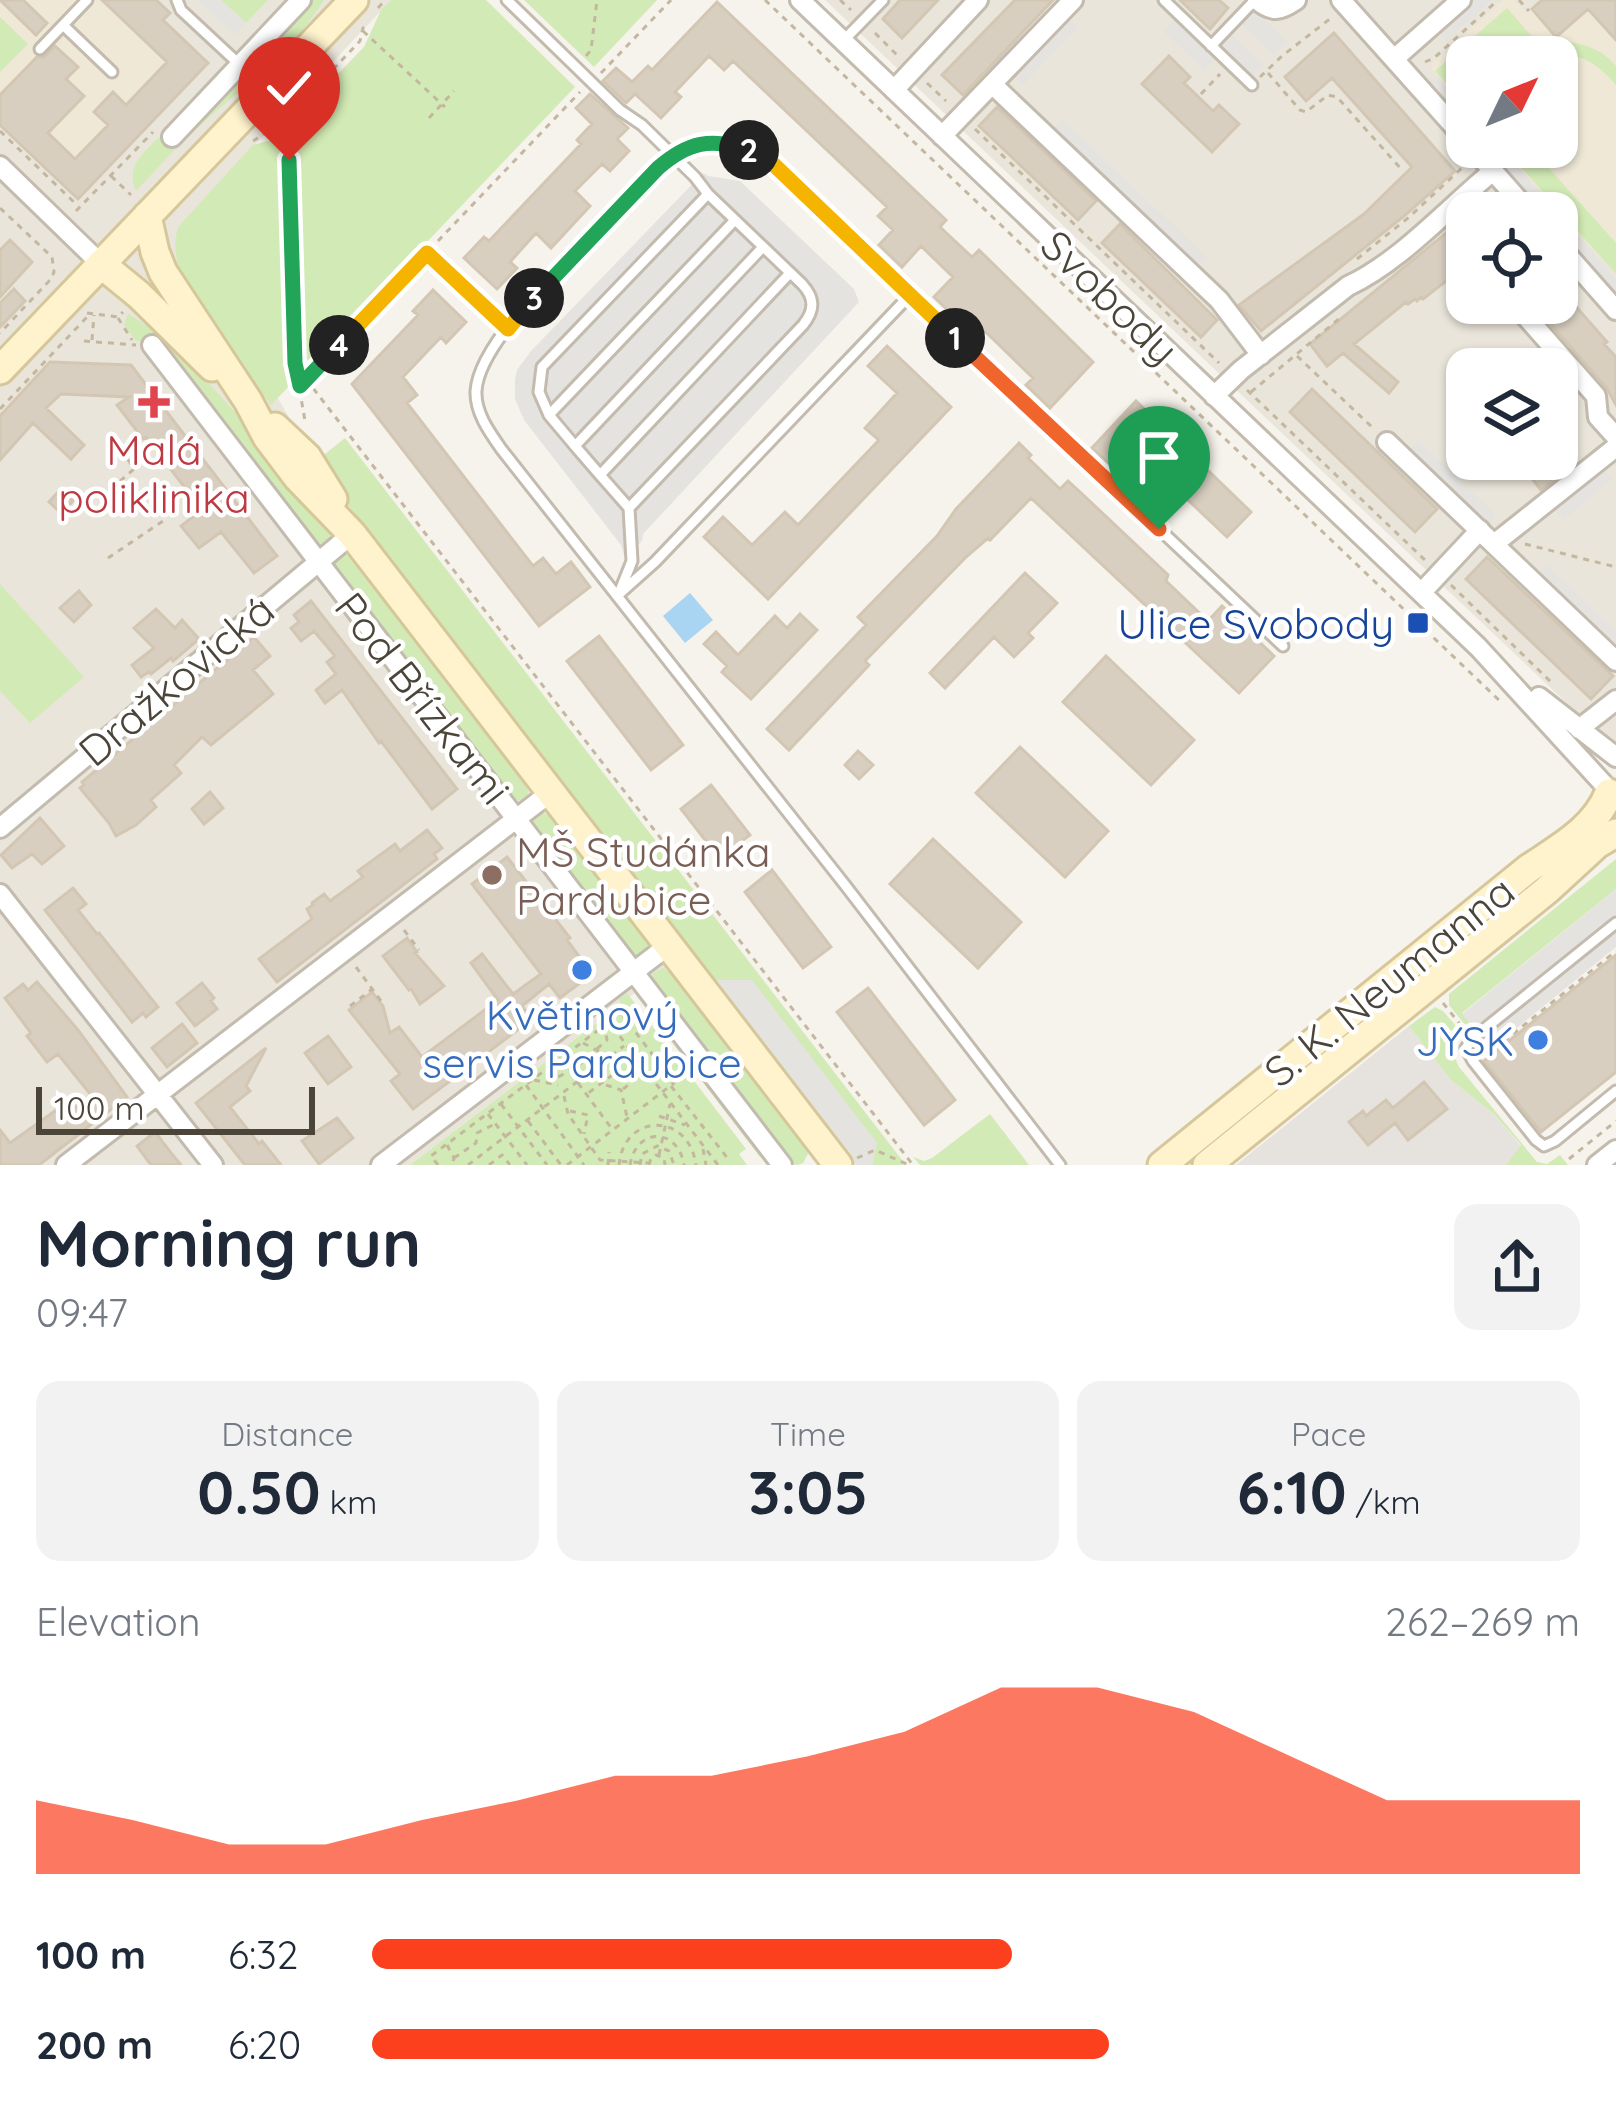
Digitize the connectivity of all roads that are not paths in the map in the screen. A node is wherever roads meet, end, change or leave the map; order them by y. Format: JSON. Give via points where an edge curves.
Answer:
{"nodes":[{"id":1,"x":87,"y":0,"type":"edge"},
{"id":2,"x":177,"y":0,"type":"edge"},
{"id":3,"x":301,"y":0,"type":"edge"},
{"id":4,"x":507,"y":0,"type":"edge"},
{"id":5,"x":800,"y":0,"type":"edge"},
{"id":6,"x":883,"y":0,"type":"edge"},
{"id":7,"x":978,"y":0,"type":"edge"},
{"id":8,"x":1163,"y":0,"type":"edge"},
{"id":9,"x":1256,"y":0,"type":"edge"},
{"id":10,"x":1296,"y":0,"type":"edge"},
{"id":11,"x":1461,"y":0,"type":"edge"},
{"id":12,"x":1071,"y":1,"type":"edge"},
{"id":13,"x":1340,"y":8,"type":"edge"},
{"id":14,"x":365,"y":10,"type":"edge"},
{"id":15,"x":63,"y":25,"type":"junction"},
{"id":16,"x":843,"y":41,"type":"junction"},
{"id":17,"x":1211,"y":46,"type":"junction"},
{"id":18,"x":40,"y":49,"type":"dead end"},
{"id":19,"x":1394,"y":59,"type":"junction"},
{"id":20,"x":240,"y":64,"type":"junction"},
{"id":21,"x":112,"y":72,"type":"dead end"},
{"id":22,"x":992,"y":84,"type":"junction"},
{"id":23,"x":1252,"y":85,"type":"road end"},
{"id":24,"x":894,"y":90,"type":"junction"},
{"id":25,"x":1446,"y":117,"type":"edge"},
{"id":26,"x":942,"y":136,"type":"junction"},
{"id":27,"x":172,"y":137,"type":"dead end"},
{"id":28,"x":673,"y":155,"type":"junction"},
{"id":29,"x":0,"y":166,"type":"edge"},
{"id":30,"x":1490,"y":168,"type":"edge"},
{"id":31,"x":1493,"y":171,"type":"junction"},
{"id":32,"x":1512,"y":192,"type":"edge"},
{"id":33,"x":708,"y":194,"type":"junction"},
{"id":34,"x":139,"y":206,"type":"junction"},
{"id":35,"x":735,"y":220,"type":"junction"},
{"id":36,"x":764,"y":247,"type":"junction"},
{"id":37,"x":427,"y":253,"type":"road end"},
{"id":38,"x":101,"y":264,"type":"junction"},
{"id":39,"x":1578,"y":267,"type":"edge"},
{"id":40,"x":790,"y":273,"type":"junction"},
{"id":41,"x":910,"y":295,"type":"junction"},
{"id":42,"x":1616,"y":310,"type":"edge"},
{"id":43,"x":1532,"y":324,"type":"edge"},
{"id":44,"x":508,"y":329,"type":"junction"},
{"id":45,"x":152,"y":345,"type":"road end"},
{"id":46,"x":1261,"y":355,"type":"junction"},
{"id":47,"x":1,"y":367,"type":"edge"},
{"id":48,"x":1214,"y":396,"type":"junction"},
{"id":49,"x":248,"y":401,"type":"junction"},
{"id":50,"x":549,"y":415,"type":"junction"},
{"id":51,"x":1616,"y":437,"type":"edge"},
{"id":52,"x":1388,"y":442,"type":"road end"},
{"id":53,"x":575,"y":446,"type":"junction"},
{"id":54,"x":1616,"y":447,"type":"edge"},
{"id":55,"x":600,"y":475,"type":"junction"},
{"id":56,"x":629,"y":508,"type":"junction"},
{"id":57,"x":352,"y":534,"type":"junction"},
{"id":58,"x":1492,"y":538,"type":"junction"},
{"id":59,"x":318,"y":561,"type":"junction"},
{"id":60,"x":1422,"y":592,"type":"junction"},
{"id":61,"x":617,"y":596,"type":"junction"},
{"id":62,"x":1283,"y":646,"type":"dead end"},
{"id":63,"x":1478,"y":647,"type":"junction"},
{"id":64,"x":1616,"y":661,"type":"edge"},
{"id":65,"x":1616,"y":700,"type":"edge"},
{"id":66,"x":1579,"y":729,"type":"junction"},
{"id":67,"x":1616,"y":757,"type":"edge"},
{"id":68,"x":550,"y":792,"type":"junction"},
{"id":69,"x":1613,"y":794,"type":"edge"},
{"id":70,"x":515,"y":819,"type":"junction"},
{"id":71,"x":0,"y":828,"type":"edge"},
{"id":72,"x":1616,"y":833,"type":"edge"},
{"id":73,"x":0,"y":894,"type":"edge"},
{"id":74,"x":1616,"y":923,"type":"edge"},
{"id":75,"x":669,"y":946,"type":"junction"},
{"id":76,"x":634,"y":972,"type":"junction"},
{"id":77,"x":1616,"y":1091,"type":"edge"},
{"id":78,"x":158,"y":1095,"type":"junction"},
{"id":79,"x":1616,"y":1150,"type":"edge"},
{"id":80,"x":833,"y":1163,"type":"edge"},
{"id":81,"x":66,"y":1165,"type":"edge"},
{"id":82,"x":213,"y":1165,"type":"edge"},
{"id":83,"x":381,"y":1165,"type":"edge"},
{"id":84,"x":782,"y":1165,"type":"edge"},
{"id":85,"x":1060,"y":1165,"type":"edge"},
{"id":86,"x":1162,"y":1165,"type":"edge"},
{"id":87,"x":1207,"y":1165,"type":"edge"},
{"id":88,"x":1597,"y":1165,"type":"edge"}],
"edges":[{"from":1,"to":15,"type":"lane"},
{"from":2,"to":20,"type":"lane"},
{"from":3,"to":20,"type":"street"},
{"from":4,"to":28,"type":"lane"},
{"from":5,"to":16,"type":"street","name":"Svobody"},
{"from":6,"to":16,"type":"lane"},
{"from":7,"to":24,"type":"street"},
{"from":8,"to":17,"type":"lane"},
{"from":9,"to":10,"type":"street","via":[[1277,11]]},
{"from":9,"to":17,"type":"lane"},
{"from":11,"to":19,"type":"street"},
{"from":12,"to":22,"type":"street"},
{"from":13,"to":19,"type":"street"},
{"from":14,"to":34,"type":"street"},
{"from":15,"to":18,"type":"lane"},
{"from":15,"to":21,"type":"lane"},
{"from":16,"to":24,"type":"street","name":"Svobody"},
{"from":17,"to":23,"type":"lane"},
{"from":19,"to":25,"type":"street"},
{"from":20,"to":27,"type":"street"},
{"from":22,"to":26,"type":"street"},
{"from":22,"to":46,"type":"street","via":[[1219,299]]},
{"from":24,"to":26,"type":"street","name":"Svobody"},
{"from":26,"to":48,"type":"street","name":"Svobody"},
{"from":28,"to":33,"type":"lane"},
{"from":28,"to":41,"type":"lane","via":[[707,143],[762,155]]},
{"from":28,"to":44,"type":"lane"},
{"from":29,"to":38,"type":"street"},
{"from":30,"to":31,"type":"street"},
{"from":31,"to":32,"type":"street"},
{"from":31,"to":46,"type":"street"},
{"from":33,"to":35,"type":"lane"},
{"from":33,"to":50,"type":"lane","via":[[542,367],[539,392]]},
{"from":34,"to":38,"type":"street"},
{"from":34,"to":49,"type":"street","name":"Pod Břízkami","via":[[163,272]]},
{"from":35,"to":36,"type":"lane"},
{"from":35,"to":50,"type":"lane"},
{"from":36,"to":40,"type":"lane"},
{"from":36,"to":53,"type":"lane"},
{"from":37,"to":44,"type":"lane"},
{"from":38,"to":47,"type":"street"},
{"from":38,"to":49,"type":"street","name":"Pod Břízkami"},
{"from":39,"to":42,"type":"street"},
{"from":40,"to":55,"type":"lane"},
{"from":40,"to":56,"type":"lane","via":[[812,298],[808,319]]},
{"from":41,"to":61,"type":"lane"},
{"from":41,"to":62,"type":"lane"},
{"from":43,"to":51,"type":"street","via":[[1595,396],[1598,418]]},
{"from":44,"to":61,"type":"lane","via":[[478,378],[484,423]]},
{"from":45,"to":59,"type":"street","name":"Pod Břízkami"},
{"from":46,"to":48,"type":"street"},
{"from":48,"to":60,"type":"street","name":"Svobody"},
{"from":49,"to":57,"type":"street","name":"Pod Břízkami","via":[[291,469]]},
{"from":50,"to":53,"type":"lane"},
{"from":52,"to":58,"type":"street"},
{"from":53,"to":55,"type":"lane"},
{"from":54,"to":58,"type":"street"},
{"from":55,"to":56,"type":"lane"},
{"from":56,"to":61,"type":"lane","via":[[632,561]]},
{"from":57,"to":59,"type":"street","name":"Dražkovická"},
{"from":57,"to":68,"type":"street","name":"Pod Břízkami"},
{"from":58,"to":60,"type":"street"},
{"from":58,"to":64,"type":"street"},
{"from":59,"to":70,"type":"street","name":"Pod Břízkami"},
{"from":59,"to":71,"type":"street","name":"Dražkovická"},
{"from":60,"to":63,"type":"street","name":"Svobody"},
{"from":61,"to":85,"type":"lane"},
{"from":63,"to":66,"type":"street","name":"Svobody"},
{"from":63,"to":69,"type":"street","name":"Svobody"},
{"from":65,"to":66,"type":"street"},
{"from":66,"to":67,"type":"street","name":"Svobody"},
{"from":68,"to":70,"type":"street"},
{"from":68,"to":75,"type":"street","name":"Pod Břízkami"},
{"from":69,"to":86,"type":"street","name":"S. K. Neumanna","via":[[1574,837]]},
{"from":70,"to":76,"type":"street","name":"Pod Břízkami"},
{"from":70,"to":78,"type":"street"},
{"from":72,"to":87,"type":"street","name":"S. K. Neumanna"},
{"from":73,"to":78,"type":"street"},
{"from":74,"to":77,"type":"lane","via":[[1466,1048],[1544,1146]]},
{"from":75,"to":76,"type":"street"},
{"from":75,"to":80,"type":"street","name":"Pod Břízkami"},
{"from":76,"to":83,"type":"street"},
{"from":76,"to":84,"type":"street","name":"Pod Břízkami"},
{"from":78,"to":81,"type":"street"},
{"from":78,"to":82,"type":"street"},
{"from":79,"to":88,"type":"street"}]}
